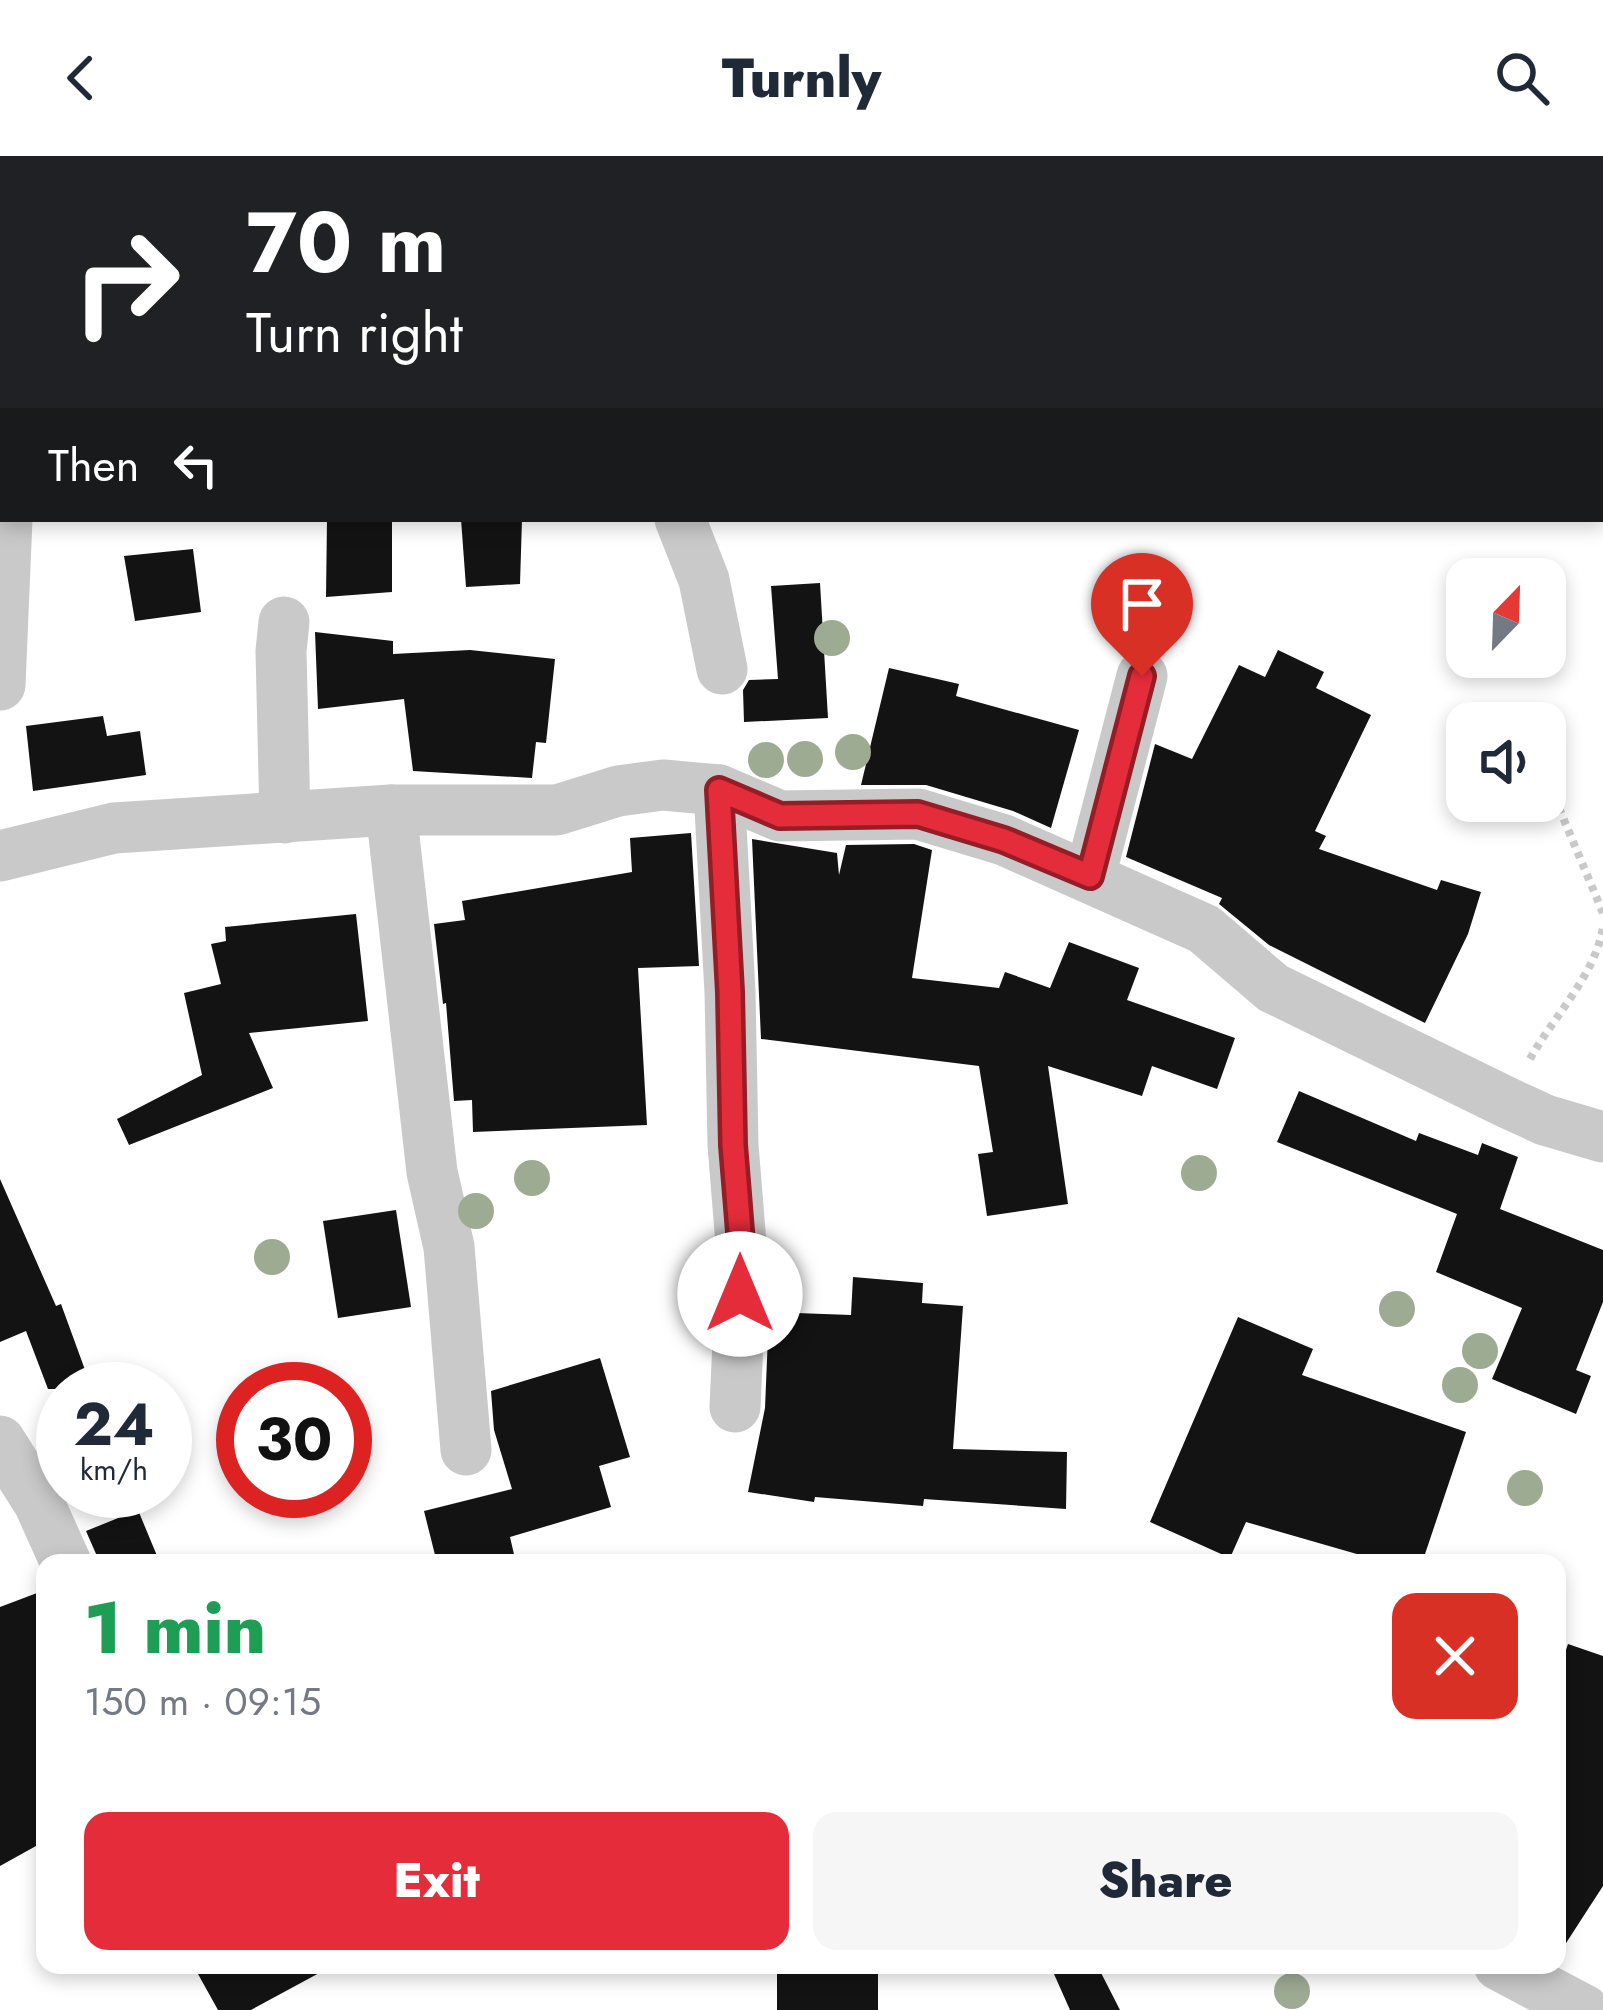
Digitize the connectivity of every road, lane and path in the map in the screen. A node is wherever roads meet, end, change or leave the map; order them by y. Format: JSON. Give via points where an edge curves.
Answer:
{"nodes":[{"id":1,"x":7,"y":522,"type":"edge"},
{"id":2,"x":681,"y":522,"type":"edge"},
{"id":3,"x":284,"y":622,"type":"dead end"},
{"id":4,"x":722,"y":670,"type":"dead end"},
{"id":5,"x":1142,"y":676,"type":"dead end"},
{"id":6,"x":0,"y":685,"type":"edge"},
{"id":7,"x":719,"y":790,"type":"junction"},
{"id":8,"x":391,"y":810,"type":"junction"},
{"id":9,"x":285,"y":818,"type":"junction"},
{"id":10,"x":1565,"y":822,"type":"edge"},
{"id":11,"x":0,"y":856,"type":"edge"},
{"id":12,"x":1090,"y":876,"type":"junction"},
{"id":13,"x":1603,"y":914,"type":"edge"},
{"id":14,"x":1603,"y":928,"type":"edge"},
{"id":15,"x":1508,"y":1103,"type":"junction"},
{"id":16,"x":1603,"y":1137,"type":"edge"},
{"id":17,"x":735,"y":1407,"type":"dead end"},
{"id":18,"x":0,"y":1441,"type":"edge"},
{"id":19,"x":466,"y":1450,"type":"dead end"},
{"id":20,"x":62,"y":1554,"type":"edge"},
{"id":21,"x":1516,"y":1974,"type":"edge"},
{"id":22,"x":1584,"y":2010,"type":"edge"}],
"edges":[{"from":1,"to":6,"type":"street"},
{"from":2,"to":4,"type":"street","via":[[704,580]]},
{"from":3,"to":9,"type":"street"},
{"from":5,"to":12,"type":"street"},
{"from":7,"to":8,"type":"street","via":[[663,785],[557,810]]},
{"from":7,"to":12,"type":"street","via":[[780,816],[918,814]]},
{"from":7,"to":17,"type":"street","via":[[742,1256]]},
{"from":8,"to":9,"type":"street"},
{"from":8,"to":19,"type":"street","via":[[432,1172],[449,1247]]},
{"from":9,"to":11,"type":"street","via":[[114,828]]},
{"from":10,"to":13,"type":"path"},
{"from":12,"to":15,"type":"street","via":[[1204,929],[1274,988]]},
{"from":14,"to":15,"type":"path"},
{"from":15,"to":16,"type":"street"},
{"from":18,"to":20,"type":"street"},
{"from":21,"to":22,"type":"street"}]}
